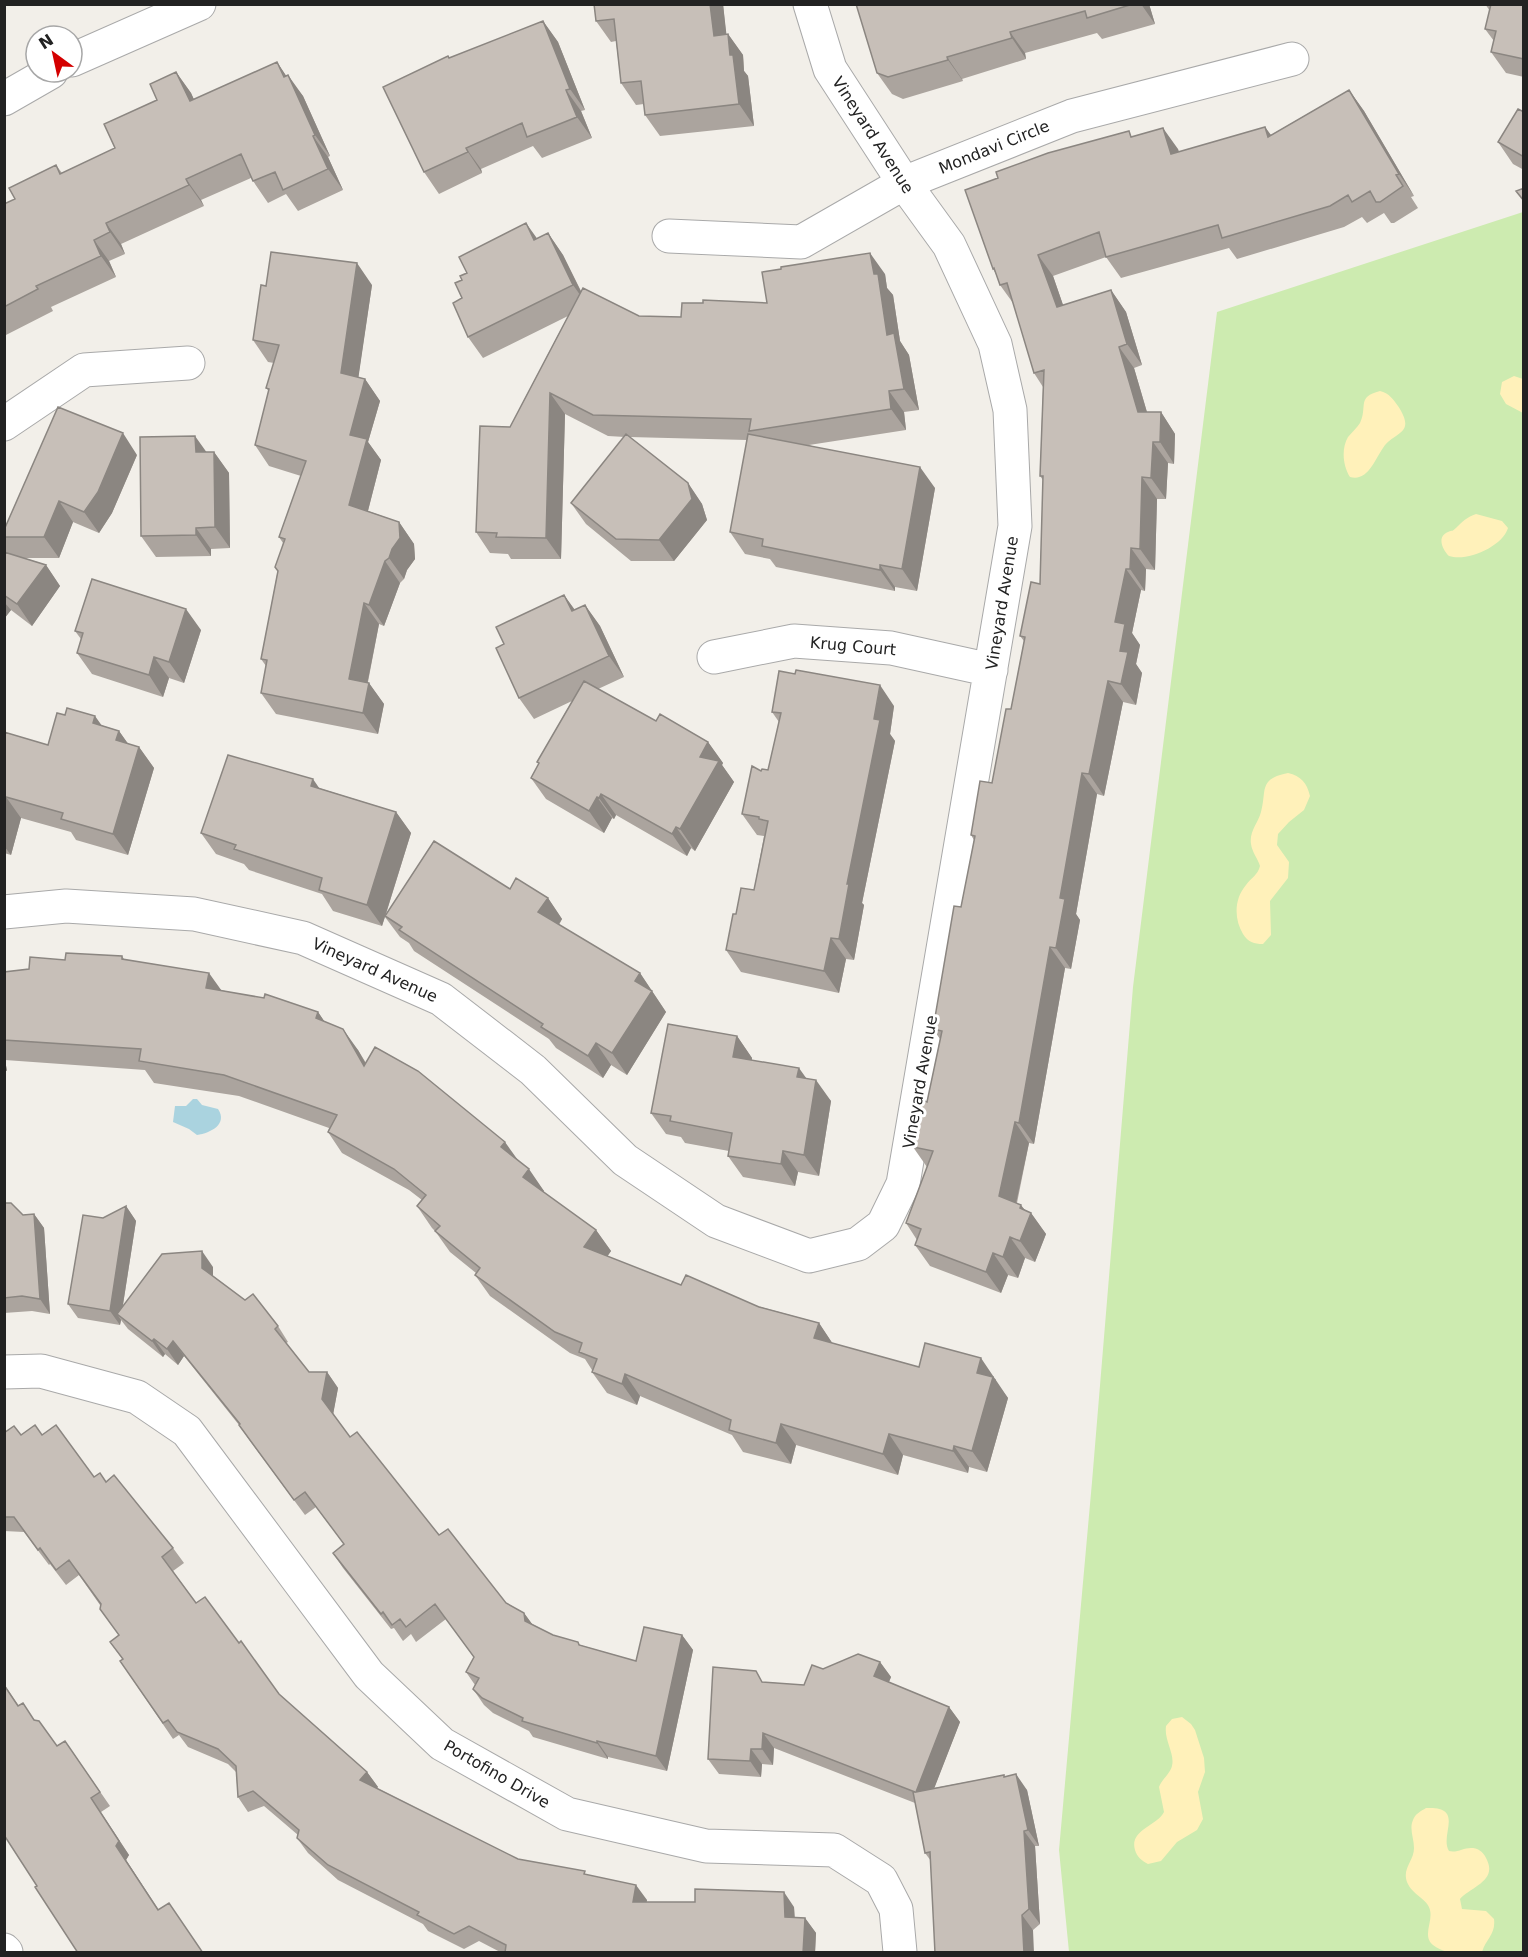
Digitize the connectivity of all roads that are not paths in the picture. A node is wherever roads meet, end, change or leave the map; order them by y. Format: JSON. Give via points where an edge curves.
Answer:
{"nodes":[{"id":1,"x":198,"y":4,"type":"edge"},
{"id":2,"x":810,"y":4,"type":"edge"},
{"id":3,"x":84,"y":55,"type":"edge"},
{"id":4,"x":1292,"y":59,"type":"dead end"},
{"id":5,"x":30,"y":84,"type":"edge"},
{"id":6,"x":4,"y":99,"type":"edge"},
{"id":7,"x":904,"y":183,"type":"junction"},
{"id":8,"x":669,"y":236,"type":"dead end"},
{"id":9,"x":188,"y":363,"type":"dead end"},
{"id":10,"x":4,"y":424,"type":"edge"},
{"id":11,"x":714,"y":657,"type":"dead end"},
{"id":12,"x":991,"y":670,"type":"junction"},
{"id":13,"x":4,"y":912,"type":"edge"},
{"id":14,"x":4,"y":1372,"type":"edge"},
{"id":15,"x":900,"y":1953,"type":"edge"}],
"edges":[{"from":1,"to":3,"type":"street"},
{"from":2,"to":7,"type":"street","name":"Vineyard Avenue","via":[[830,69]]},
{"from":4,"to":7,"type":"street","name":"Mondavi Circle","via":[[1072,116]]},
{"from":5,"to":6,"type":"street"},
{"from":7,"to":8,"type":"street","name":"Mondavi Circle","via":[[801,242]]},
{"from":7,"to":12,"type":"street","name":"Vineyard Avenue","via":[[949,245],[995,345],[1010,410],[1015,526]]},
{"from":9,"to":10,"type":"street","via":[[84,370]]},
{"from":11,"to":12,"type":"street","name":"Krug Court","via":[[794,641],[891,648]]},
{"from":12,"to":13,"type":"street","name":"Vineyard Avenue","via":[[903,1184],[883,1225],[858,1244],[809,1256],[716,1221],[626,1160],[533,1070],[441,999],[303,938],[194,914],[66,906]]},
{"from":14,"to":15,"type":"street","name":"Portofino Drive","via":[[41,1371],[137,1397],[187,1431],[369,1675],[442,1744],[567,1814],[706,1846],[834,1850],[881,1880],[896,1909]]}]}
